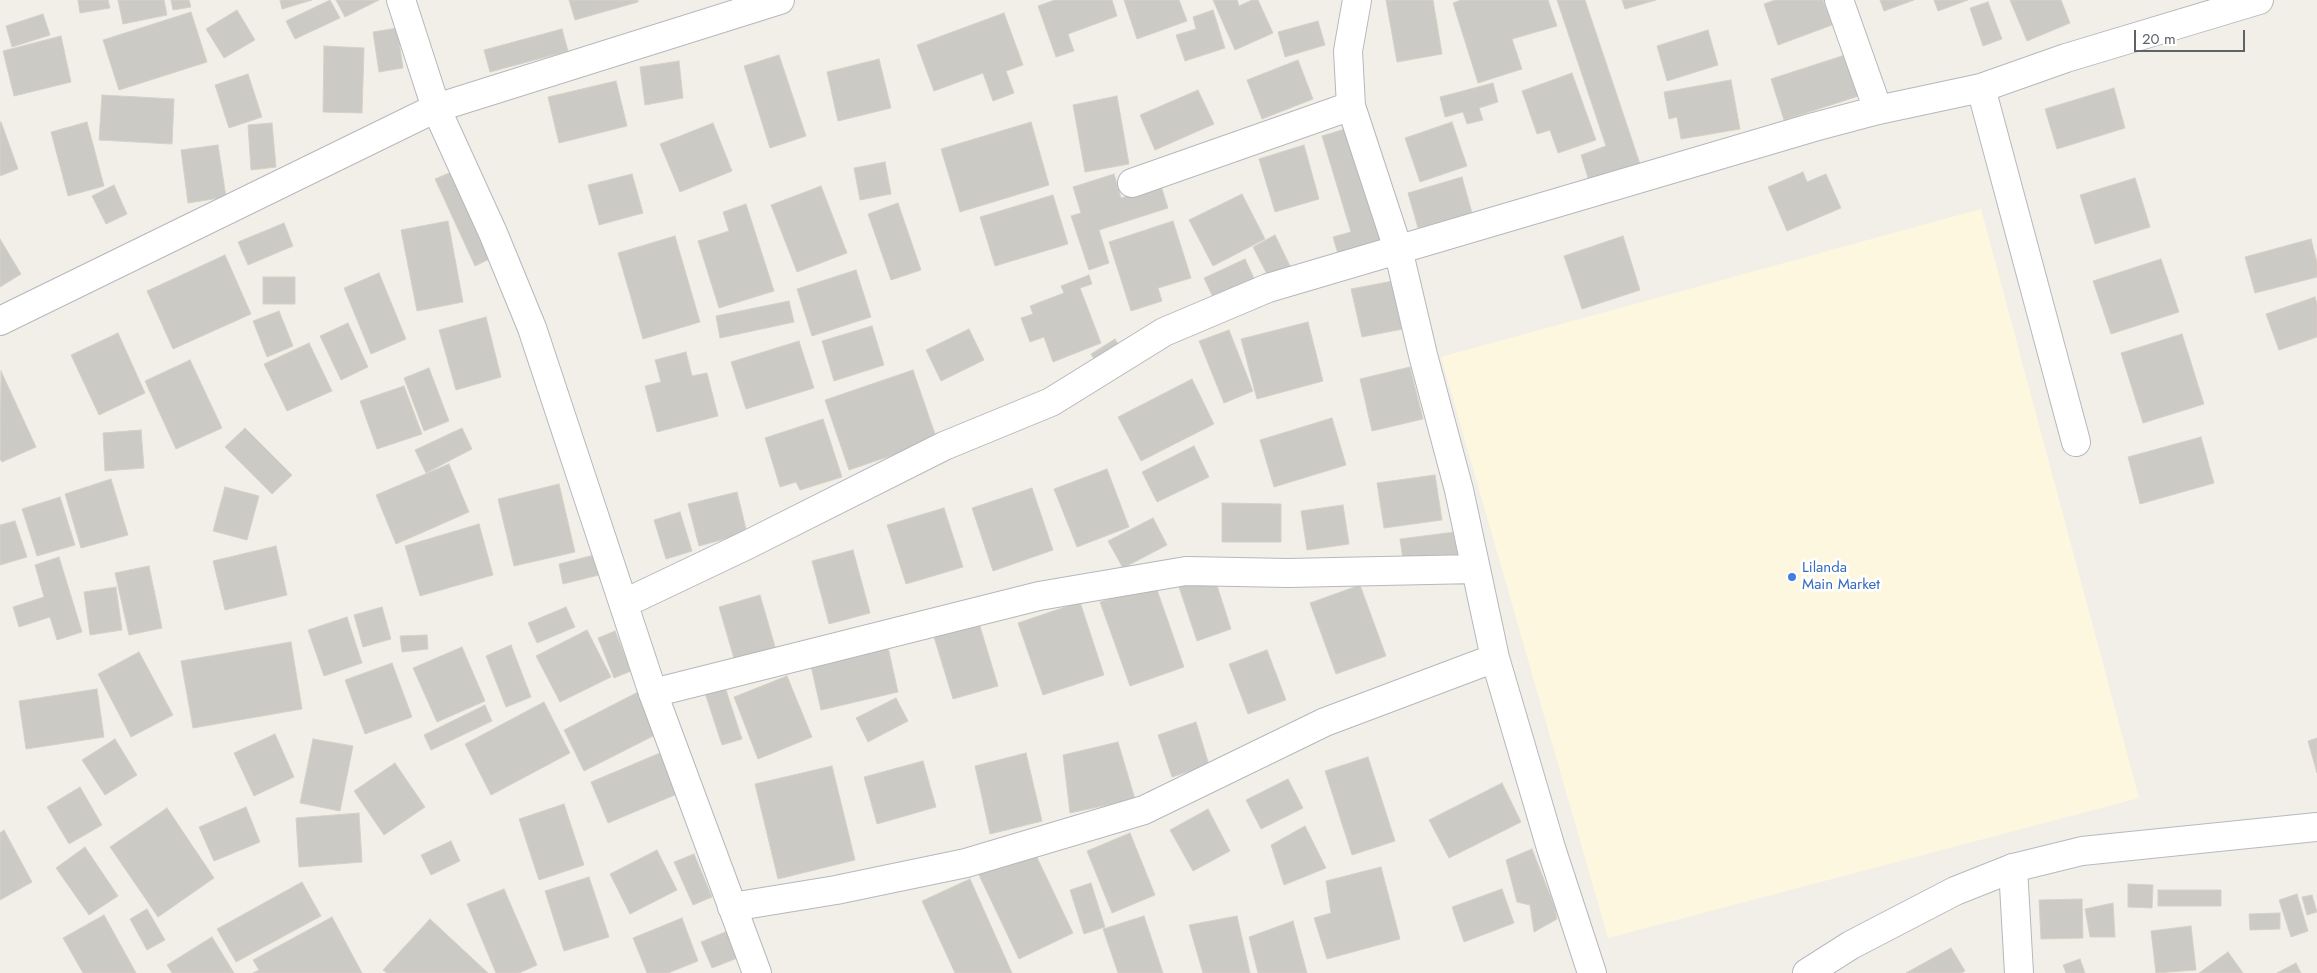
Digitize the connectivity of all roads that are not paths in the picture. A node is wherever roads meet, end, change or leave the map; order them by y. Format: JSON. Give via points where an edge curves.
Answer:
{"nodes":[{"id":1,"x":401,"y":0,"type":"edge"},
{"id":2,"x":780,"y":0,"type":"edge"},
{"id":3,"x":1357,"y":0,"type":"edge"},
{"id":4,"x":1839,"y":0,"type":"edge"},
{"id":5,"x":2259,"y":0,"type":"edge"},
{"id":6,"x":1981,"y":88,"type":"junction"},
{"id":7,"x":1351,"y":106,"type":"junction"},
{"id":8,"x":436,"y":108,"type":"junction"},
{"id":9,"x":1878,"y":110,"type":"junction"},
{"id":10,"x":1132,"y":183,"type":"dead end"},
{"id":11,"x":1398,"y":249,"type":"junction"},
{"id":12,"x":0,"y":322,"type":"edge"},
{"id":13,"x":2076,"y":442,"type":"dead end"},
{"id":14,"x":1476,"y":569,"type":"junction"},
{"id":15,"x":625,"y":603,"type":"junction"},
{"id":16,"x":1495,"y":658,"type":"junction"},
{"id":17,"x":653,"y":693,"type":"junction"},
{"id":18,"x":2317,"y":827,"type":"edge"},
{"id":19,"x":2013,"y":868,"type":"junction"},
{"id":20,"x":732,"y":907,"type":"junction"},
{"id":21,"x":757,"y":973,"type":"edge"},
{"id":22,"x":1592,"y":973,"type":"edge"},
{"id":23,"x":1807,"y":973,"type":"edge"},
{"id":24,"x":2019,"y":973,"type":"edge"}],
"edges":[{"from":1,"to":8,"type":"street"},
{"from":2,"to":8,"type":"street"},
{"from":3,"to":7,"type":"street","via":[[1348,51]]},
{"from":4,"to":9,"type":"street"},
{"from":5,"to":6,"type":"street","via":[[2066,58]]},
{"from":6,"to":9,"type":"street"},
{"from":6,"to":13,"type":"street"},
{"from":7,"to":10,"type":"street"},
{"from":7,"to":11,"type":"street"},
{"from":8,"to":12,"type":"street"},
{"from":8,"to":15,"type":"street","via":[[494,233],[532,328]]},
{"from":9,"to":11,"type":"street"},
{"from":11,"to":14,"type":"street"},
{"from":11,"to":15,"type":"street","via":[[1268,288],[1164,332],[1051,402],[944,446]]},
{"from":14,"to":16,"type":"street"},
{"from":14,"to":17,"type":"street","via":[[1288,573],[1186,571],[1039,596]]},
{"from":15,"to":17,"type":"street"},
{"from":16,"to":20,"type":"street","via":[[1325,722],[1144,810],[966,863],[836,890]]},
{"from":16,"to":22,"type":"street"},
{"from":17,"to":20,"type":"street"},
{"from":18,"to":19,"type":"street","via":[[2082,851]]},
{"from":19,"to":23,"type":"street","via":[[1955,891],[1850,945]]},
{"from":19,"to":24,"type":"street"},
{"from":20,"to":21,"type":"street"}]}
